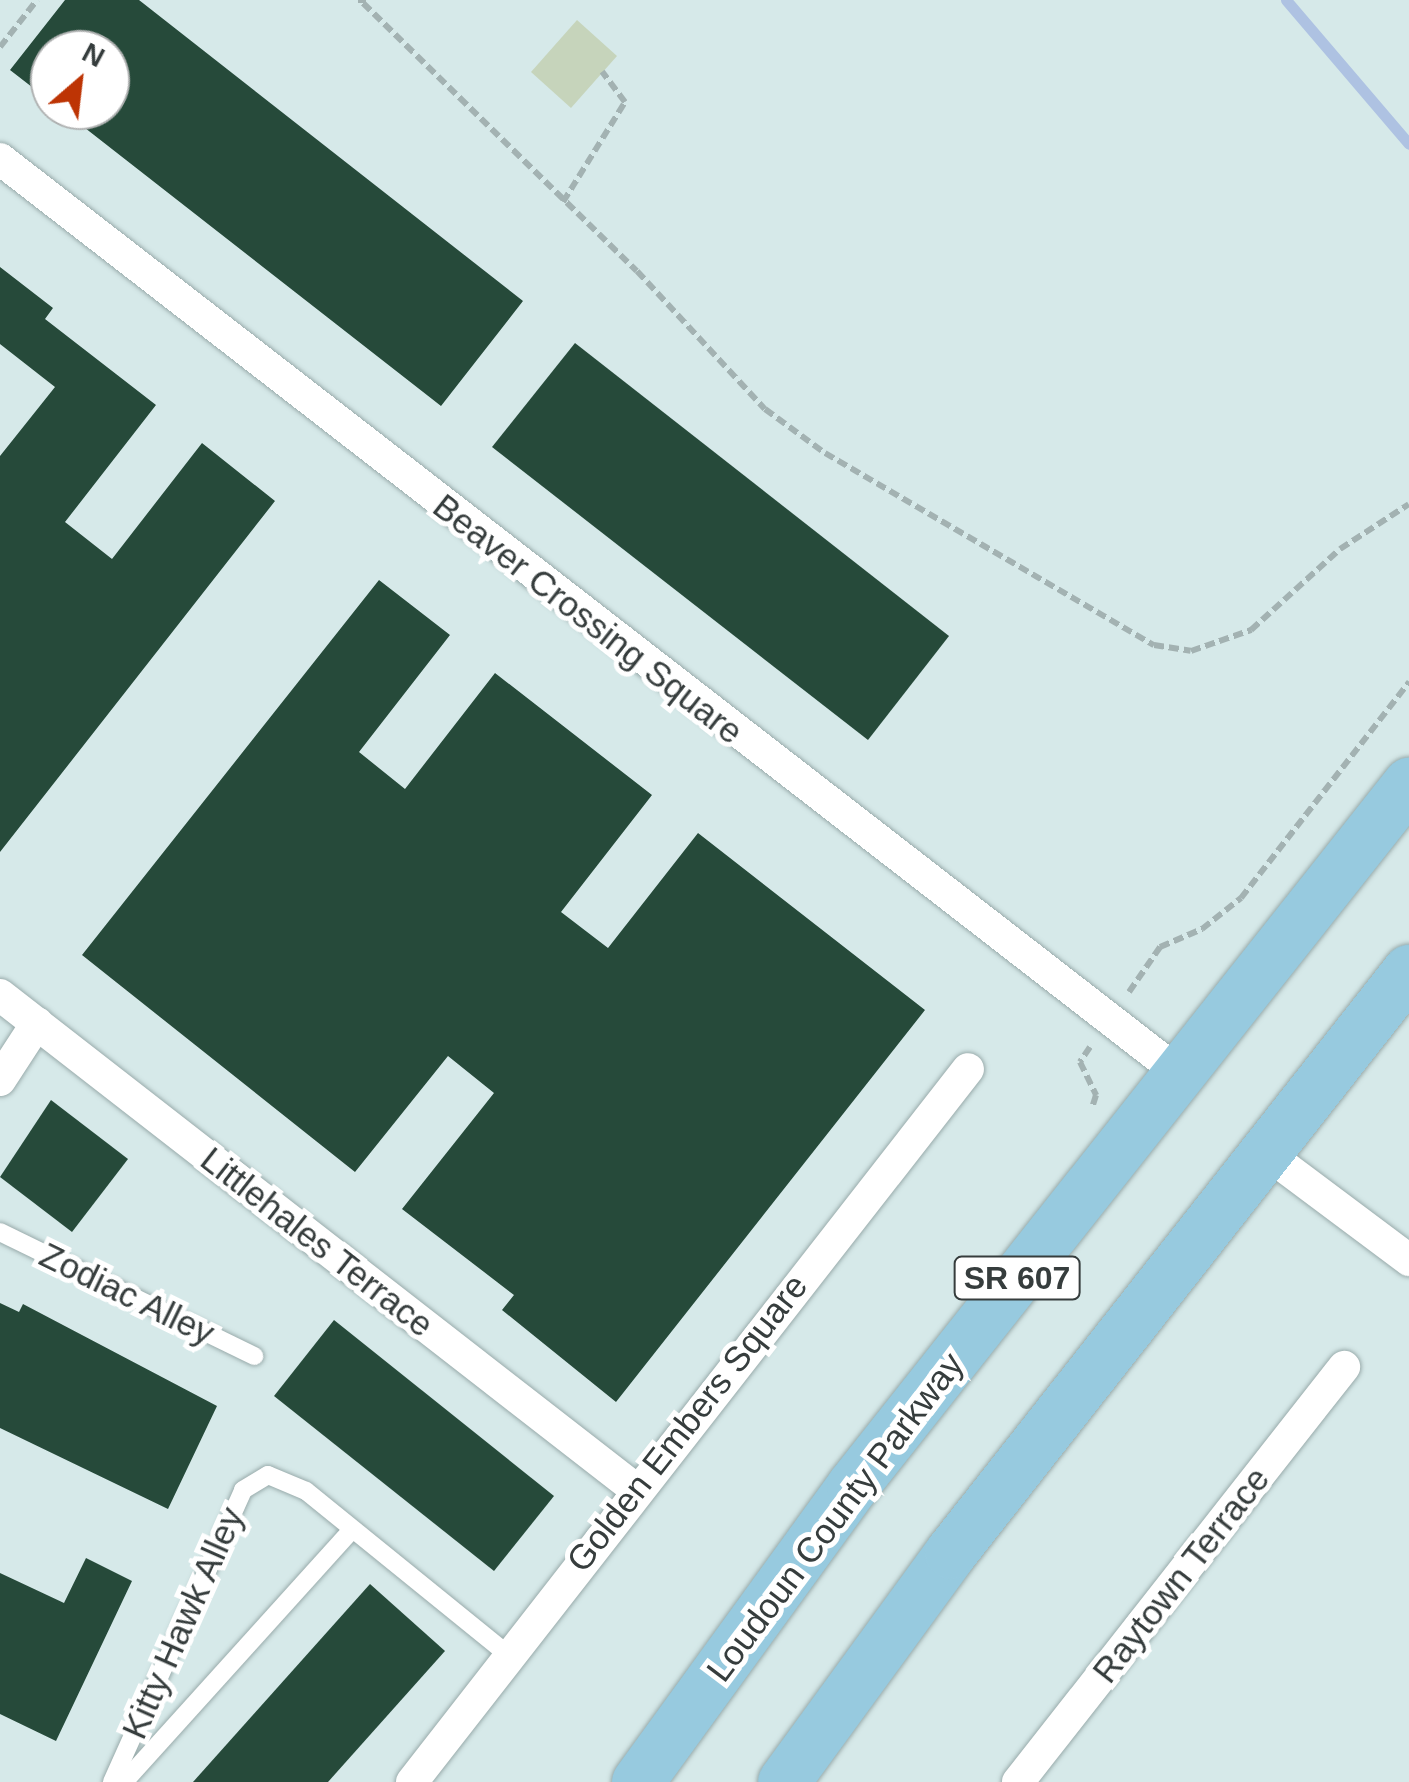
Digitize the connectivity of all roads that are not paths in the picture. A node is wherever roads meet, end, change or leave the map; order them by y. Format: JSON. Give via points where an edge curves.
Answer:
{"nodes":[{"id":1,"x":0,"y":159,"type":"edge"},
{"id":2,"x":1409,"y":784,"type":"edge"},
{"id":3,"x":1409,"y":971,"type":"edge"},
{"id":4,"x":0,"y":995,"type":"edge"},
{"id":5,"x":37,"y":1023,"type":"junction"},
{"id":6,"x":968,"y":1069,"type":"dead end"},
{"id":7,"x":1179,"y":1073,"type":"junction"},
{"id":8,"x":0,"y":1080,"type":"edge"},
{"id":9,"x":1266,"y":1152,"type":"junction"},
{"id":10,"x":0,"y":1232,"type":"edge"},
{"id":11,"x":1409,"y":1260,"type":"edge"},
{"id":12,"x":254,"y":1356,"type":"dead end"},
{"id":13,"x":1344,"y":1367,"type":"dead end"},
{"id":14,"x":634,"y":1488,"type":"junction"},
{"id":15,"x":351,"y":1531,"type":"junction"},
{"id":16,"x":506,"y":1652,"type":"junction"},
{"id":17,"x":1031,"y":1778,"type":"edge"},
{"id":18,"x":112,"y":1782,"type":"edge"},
{"id":19,"x":124,"y":1782,"type":"edge"},
{"id":20,"x":412,"y":1782,"type":"edge"},
{"id":21,"x":638,"y":1782,"type":"edge"},
{"id":22,"x":784,"y":1782,"type":"edge"}],
"edges":[{"from":1,"to":7,"type":"street","name":"Beaver Crossing Square"},
{"from":2,"to":7,"type":"main road","name":"Loudoun County Parkway","number":"SR 607"},
{"from":3,"to":9,"type":"main road","number":"SR 607"},
{"from":4,"to":5,"type":"street","name":"Littlehales Terrace"},
{"from":5,"to":8,"type":"street"},
{"from":5,"to":14,"type":"street","name":"Littlehales Terrace"},
{"from":6,"to":14,"type":"street","name":"Golden Embers Square"},
{"from":7,"to":21,"type":"main road","name":"Loudoun County Parkway","number":"SR 607","via":[[853,1486]]},
{"from":9,"to":11,"type":"street"},
{"from":9,"to":22,"type":"main road","number":"SR 607","via":[[951,1554]]},
{"from":10,"to":12,"type":"lane","name":"Zodiac Alley"},
{"from":13,"to":17,"type":"street","name":"Raytown Terrace"},
{"from":14,"to":16,"type":"street","name":"Golden Embers Square"},
{"from":15,"to":16,"type":"lane","name":"Kitty Hawk Alley"},
{"from":15,"to":18,"type":"lane","name":"Kitty Hawk Alley","via":[[287,1479],[268,1475],[243,1490]]},
{"from":15,"to":19,"type":"lane"},
{"from":16,"to":20,"type":"street","name":"Golden Embers Square"}]}
